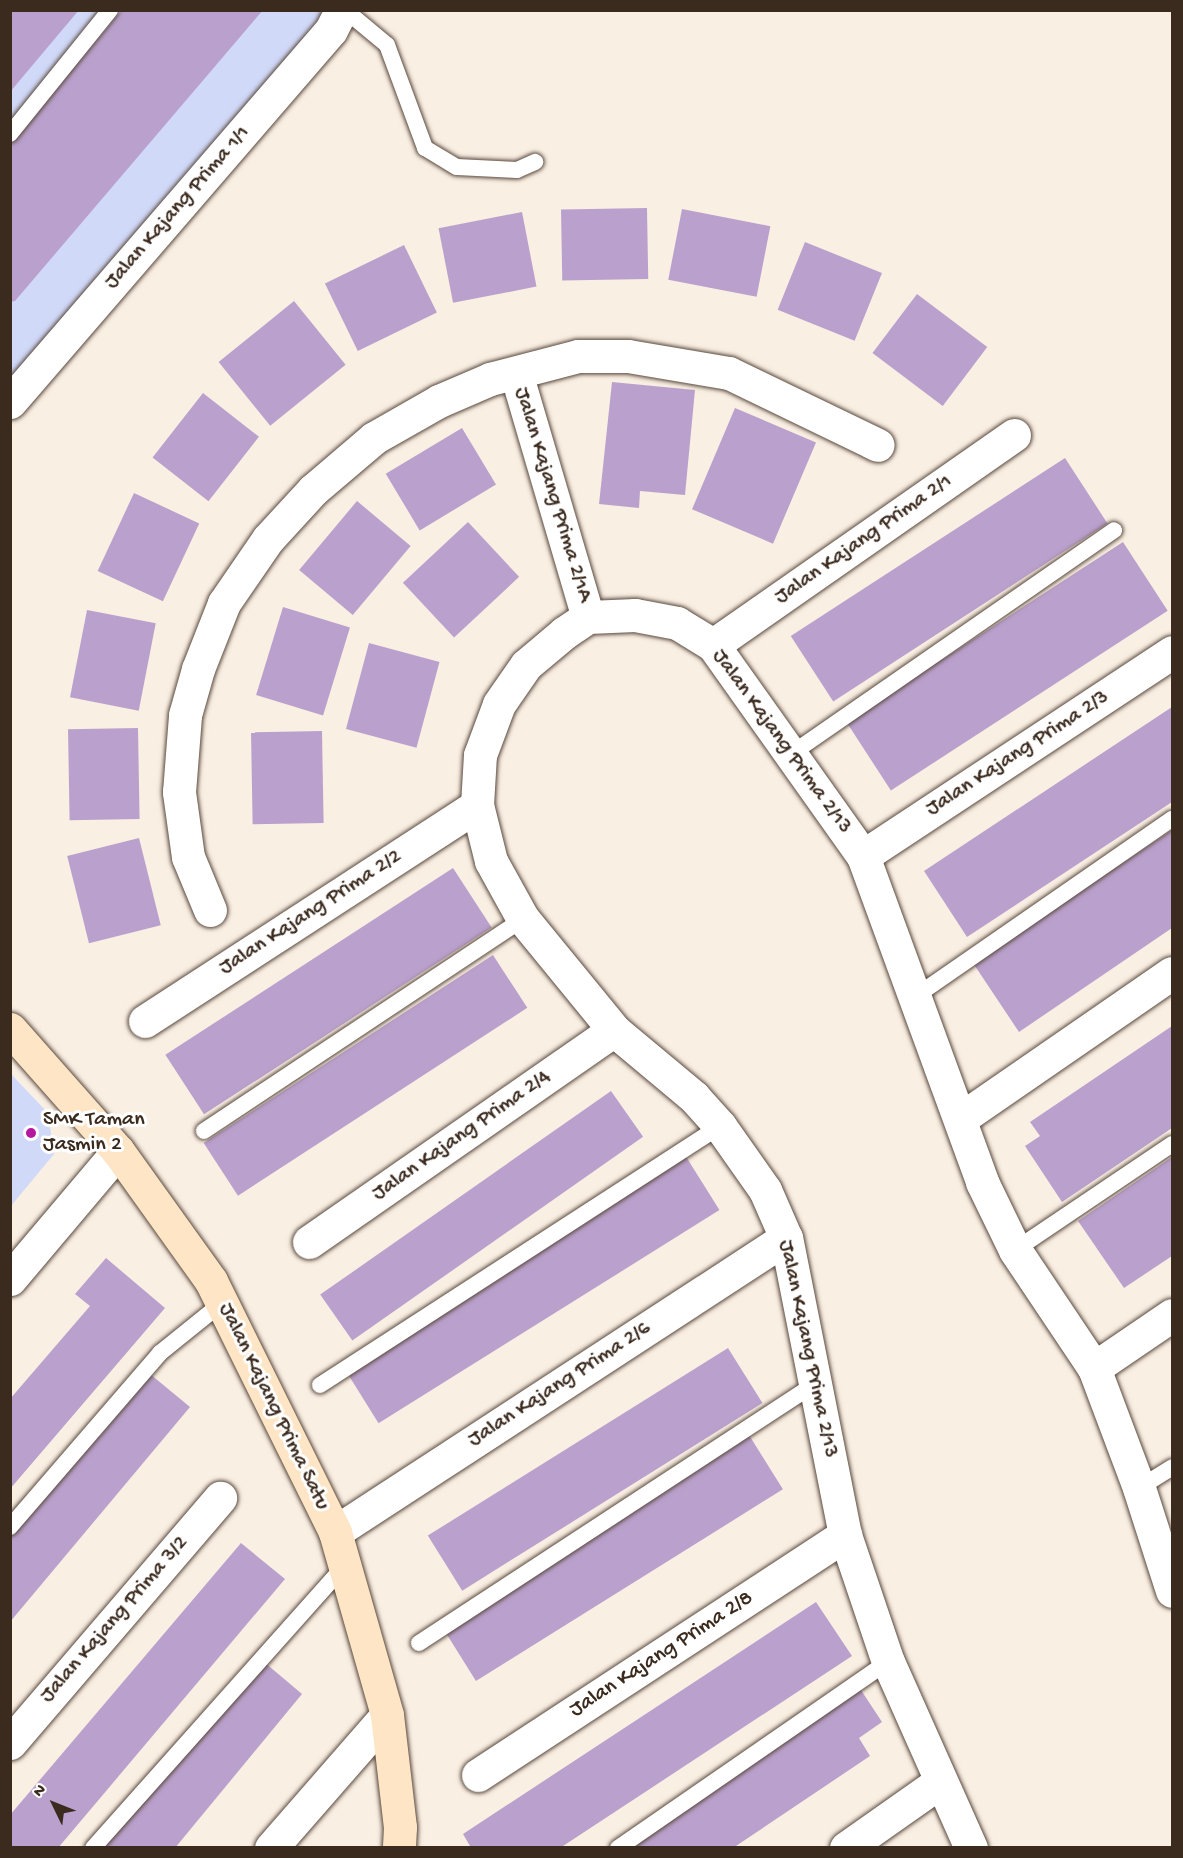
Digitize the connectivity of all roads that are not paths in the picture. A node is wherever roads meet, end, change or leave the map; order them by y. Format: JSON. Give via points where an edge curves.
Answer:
{"nodes":[{"id":1,"x":110,"y":10,"type":"edge"},
{"id":2,"x":343,"y":10,"type":"edge"},
{"id":3,"x":10,"y":134,"type":"edge"},
{"id":4,"x":535,"y":162,"type":"dead end"},
{"id":5,"x":516,"y":373,"type":"junction"},
{"id":6,"x":13,"y":394,"type":"edge"},
{"id":7,"x":1014,"y":435,"type":"dead end"},
{"id":8,"x":878,"y":445,"type":"dead end"},
{"id":9,"x":1114,"y":530,"type":"dead end"},
{"id":10,"x":588,"y":617,"type":"junction"},
{"id":11,"x":713,"y":645,"type":"junction"},
{"id":12,"x":1173,"y":652,"type":"edge"},
{"id":13,"x":791,"y":754,"type":"junction"},
{"id":14,"x":477,"y":805,"type":"junction"},
{"id":15,"x":1173,"y":819,"type":"edge"},
{"id":16,"x":863,"y":856,"type":"junction"},
{"id":17,"x":210,"y":910,"type":"dead end"},
{"id":18,"x":523,"y":919,"type":"junction"},
{"id":19,"x":1173,"y":974,"type":"edge"},
{"id":20,"x":916,"y":996,"type":"junction"},
{"id":21,"x":145,"y":1021,"type":"dead end"},
{"id":22,"x":10,"y":1029,"type":"edge"},
{"id":23,"x":614,"y":1030,"type":"junction"},
{"id":24,"x":960,"y":1119,"type":"junction"},
{"id":25,"x":720,"y":1126,"type":"junction"},
{"id":26,"x":204,"y":1131,"type":"dead end"},
{"id":27,"x":1173,"y":1144,"type":"edge"},
{"id":28,"x":118,"y":1151,"type":"junction"},
{"id":29,"x":786,"y":1238,"type":"junction"},
{"id":30,"x":309,"y":1242,"type":"dead end"},
{"id":31,"x":1016,"y":1250,"type":"junction"},
{"id":32,"x":10,"y":1279,"type":"edge"},
{"id":33,"x":222,"y":1303,"type":"junction"},
{"id":34,"x":1173,"y":1315,"type":"edge"},
{"id":35,"x":1095,"y":1368,"type":"junction"},
{"id":36,"x":815,"y":1384,"type":"junction"},
{"id":37,"x":320,"y":1385,"type":"dead end"},
{"id":38,"x":1173,"y":1467,"type":"edge"},
{"id":39,"x":1139,"y":1488,"type":"junction"},
{"id":40,"x":220,"y":1498,"type":"dead end"},
{"id":41,"x":10,"y":1527,"type":"edge"},
{"id":42,"x":335,"y":1532,"type":"junction"},
{"id":43,"x":845,"y":1535,"type":"junction"},
{"id":44,"x":346,"y":1564,"type":"junction"},
{"id":45,"x":1173,"y":1591,"type":"edge"},
{"id":46,"x":419,"y":1643,"type":"dead end"},
{"id":47,"x":888,"y":1662,"type":"junction"},
{"id":48,"x":387,"y":1715,"type":"junction"},
{"id":49,"x":10,"y":1743,"type":"edge"},
{"id":50,"x":478,"y":1775,"type":"dead end"},
{"id":51,"x":940,"y":1782,"type":"junction"},
{"id":52,"x":93,"y":1848,"type":"edge"},
{"id":53,"x":271,"y":1848,"type":"edge"},
{"id":54,"x":399,"y":1848,"type":"edge"},
{"id":55,"x":618,"y":1848,"type":"edge"},
{"id":56,"x":846,"y":1848,"type":"edge"},
{"id":57,"x":971,"y":1848,"type":"edge"}],
"edges":[{"from":1,"to":3,"type":"lane"},
{"from":2,"to":4,"type":"lane","via":[[387,45],[425,148],[457,167],[517,170]]},
{"from":2,"to":6,"type":"street","name":"Jalan Kajang Prima 1/1","via":[[331,30]]},
{"from":5,"to":8,"type":"street","name":"Jalan Kajang Prima 2/1A","via":[[578,356],[628,356],[719,371]]},
{"from":5,"to":10,"type":"street","name":"Jalan Kajang Prima 2/1A"},
{"from":5,"to":17,"type":"street","name":"Jalan Kajang Prima 2/1A","via":[[490,379],[439,401],[374,438],[313,490],[268,539],[224,603],[185,715],[179,792],[188,857]]},
{"from":7,"to":11,"type":"street","name":"Jalan Kajang Prima 2/1"},
{"from":9,"to":13,"type":"lane"},
{"from":10,"to":11,"type":"street","name":"Jalan Kajang Prima 2/13","via":[[635,615],[677,623]]},
{"from":10,"to":14,"type":"street","name":"Jalan Kajang Prima 2/13","via":[[526,664],[499,704],[480,755]]},
{"from":11,"to":13,"type":"street","name":"Jalan Kajang Prima 2/13"},
{"from":12,"to":16,"type":"street","name":"Jalan Kajang Prima 2/3"},
{"from":13,"to":16,"type":"street","name":"Jalan Kajang Prima 2/13"},
{"from":14,"to":18,"type":"street","name":"Jalan Kajang Prima 2/13","via":[[491,861]]},
{"from":14,"to":21,"type":"street","name":"Jalan Kajang Prima 2/2"},
{"from":15,"to":20,"type":"lane"},
{"from":16,"to":20,"type":"street","name":"Jalan Kajang Prima 2/13"},
{"from":18,"to":23,"type":"street","name":"Jalan Kajang Prima 2/13"},
{"from":18,"to":26,"type":"lane"},
{"from":19,"to":24,"type":"street"},
{"from":20,"to":24,"type":"street","name":"Jalan Kajang Prima 2/13"},
{"from":22,"to":28,"type":"street","name":"Jalan Kajang Prima Satu"},
{"from":23,"to":25,"type":"street","name":"Jalan Kajang Prima 2/13","via":[[694,1097]]},
{"from":23,"to":30,"type":"street","name":"Jalan Kajang Prima 2/4"},
{"from":24,"to":31,"type":"street","name":"Jalan Kajang Prima 2/13","via":[[982,1182]]},
{"from":25,"to":29,"type":"street","name":"Jalan Kajang Prima 2/13","via":[[765,1190]]},
{"from":25,"to":37,"type":"lane"},
{"from":27,"to":31,"type":"lane"},
{"from":28,"to":32,"type":"street"},
{"from":28,"to":33,"type":"street","name":"Jalan Kajang Prima Satu","via":[[211,1281]]},
{"from":29,"to":36,"type":"street","name":"Jalan Kajang Prima 2/13"},
{"from":29,"to":42,"type":"street","name":"Jalan Kajang Prima 2/6"},
{"from":31,"to":35,"type":"street","name":"Jalan Kajang Prima 2/13"},
{"from":33,"to":41,"type":"lane","via":[[160,1353]]},
{"from":33,"to":42,"type":"street","name":"Jalan Kajang Prima Satu"},
{"from":34,"to":35,"type":"street"},
{"from":35,"to":39,"type":"street","name":"Jalan Kajang Prima 2/13"},
{"from":36,"to":43,"type":"street","name":"Jalan Kajang Prima 2/13"},
{"from":36,"to":46,"type":"lane"},
{"from":38,"to":39,"type":"lane"},
{"from":39,"to":45,"type":"street","name":"Jalan Kajang Prima 2/13"},
{"from":40,"to":49,"type":"street","name":"Jalan Kajang Prima 3/2"},
{"from":42,"to":44,"type":"street","name":"Jalan Kajang Prima Satu"},
{"from":43,"to":47,"type":"street","name":"Jalan Kajang Prima 2/13"},
{"from":43,"to":50,"type":"street","name":"Jalan Kajang Prima 2/8"},
{"from":44,"to":48,"type":"street","name":"Jalan Kajang Prima Satu"},
{"from":44,"to":52,"type":"lane"},
{"from":47,"to":51,"type":"street","name":"Jalan Kajang Prima 2/13"},
{"from":47,"to":55,"type":"lane"},
{"from":48,"to":53,"type":"street"},
{"from":48,"to":54,"type":"street","name":"Jalan Kajang Prima Satu"},
{"from":51,"to":56,"type":"street"},
{"from":51,"to":57,"type":"street","name":"Jalan Kajang Prima 2/13"}]}
